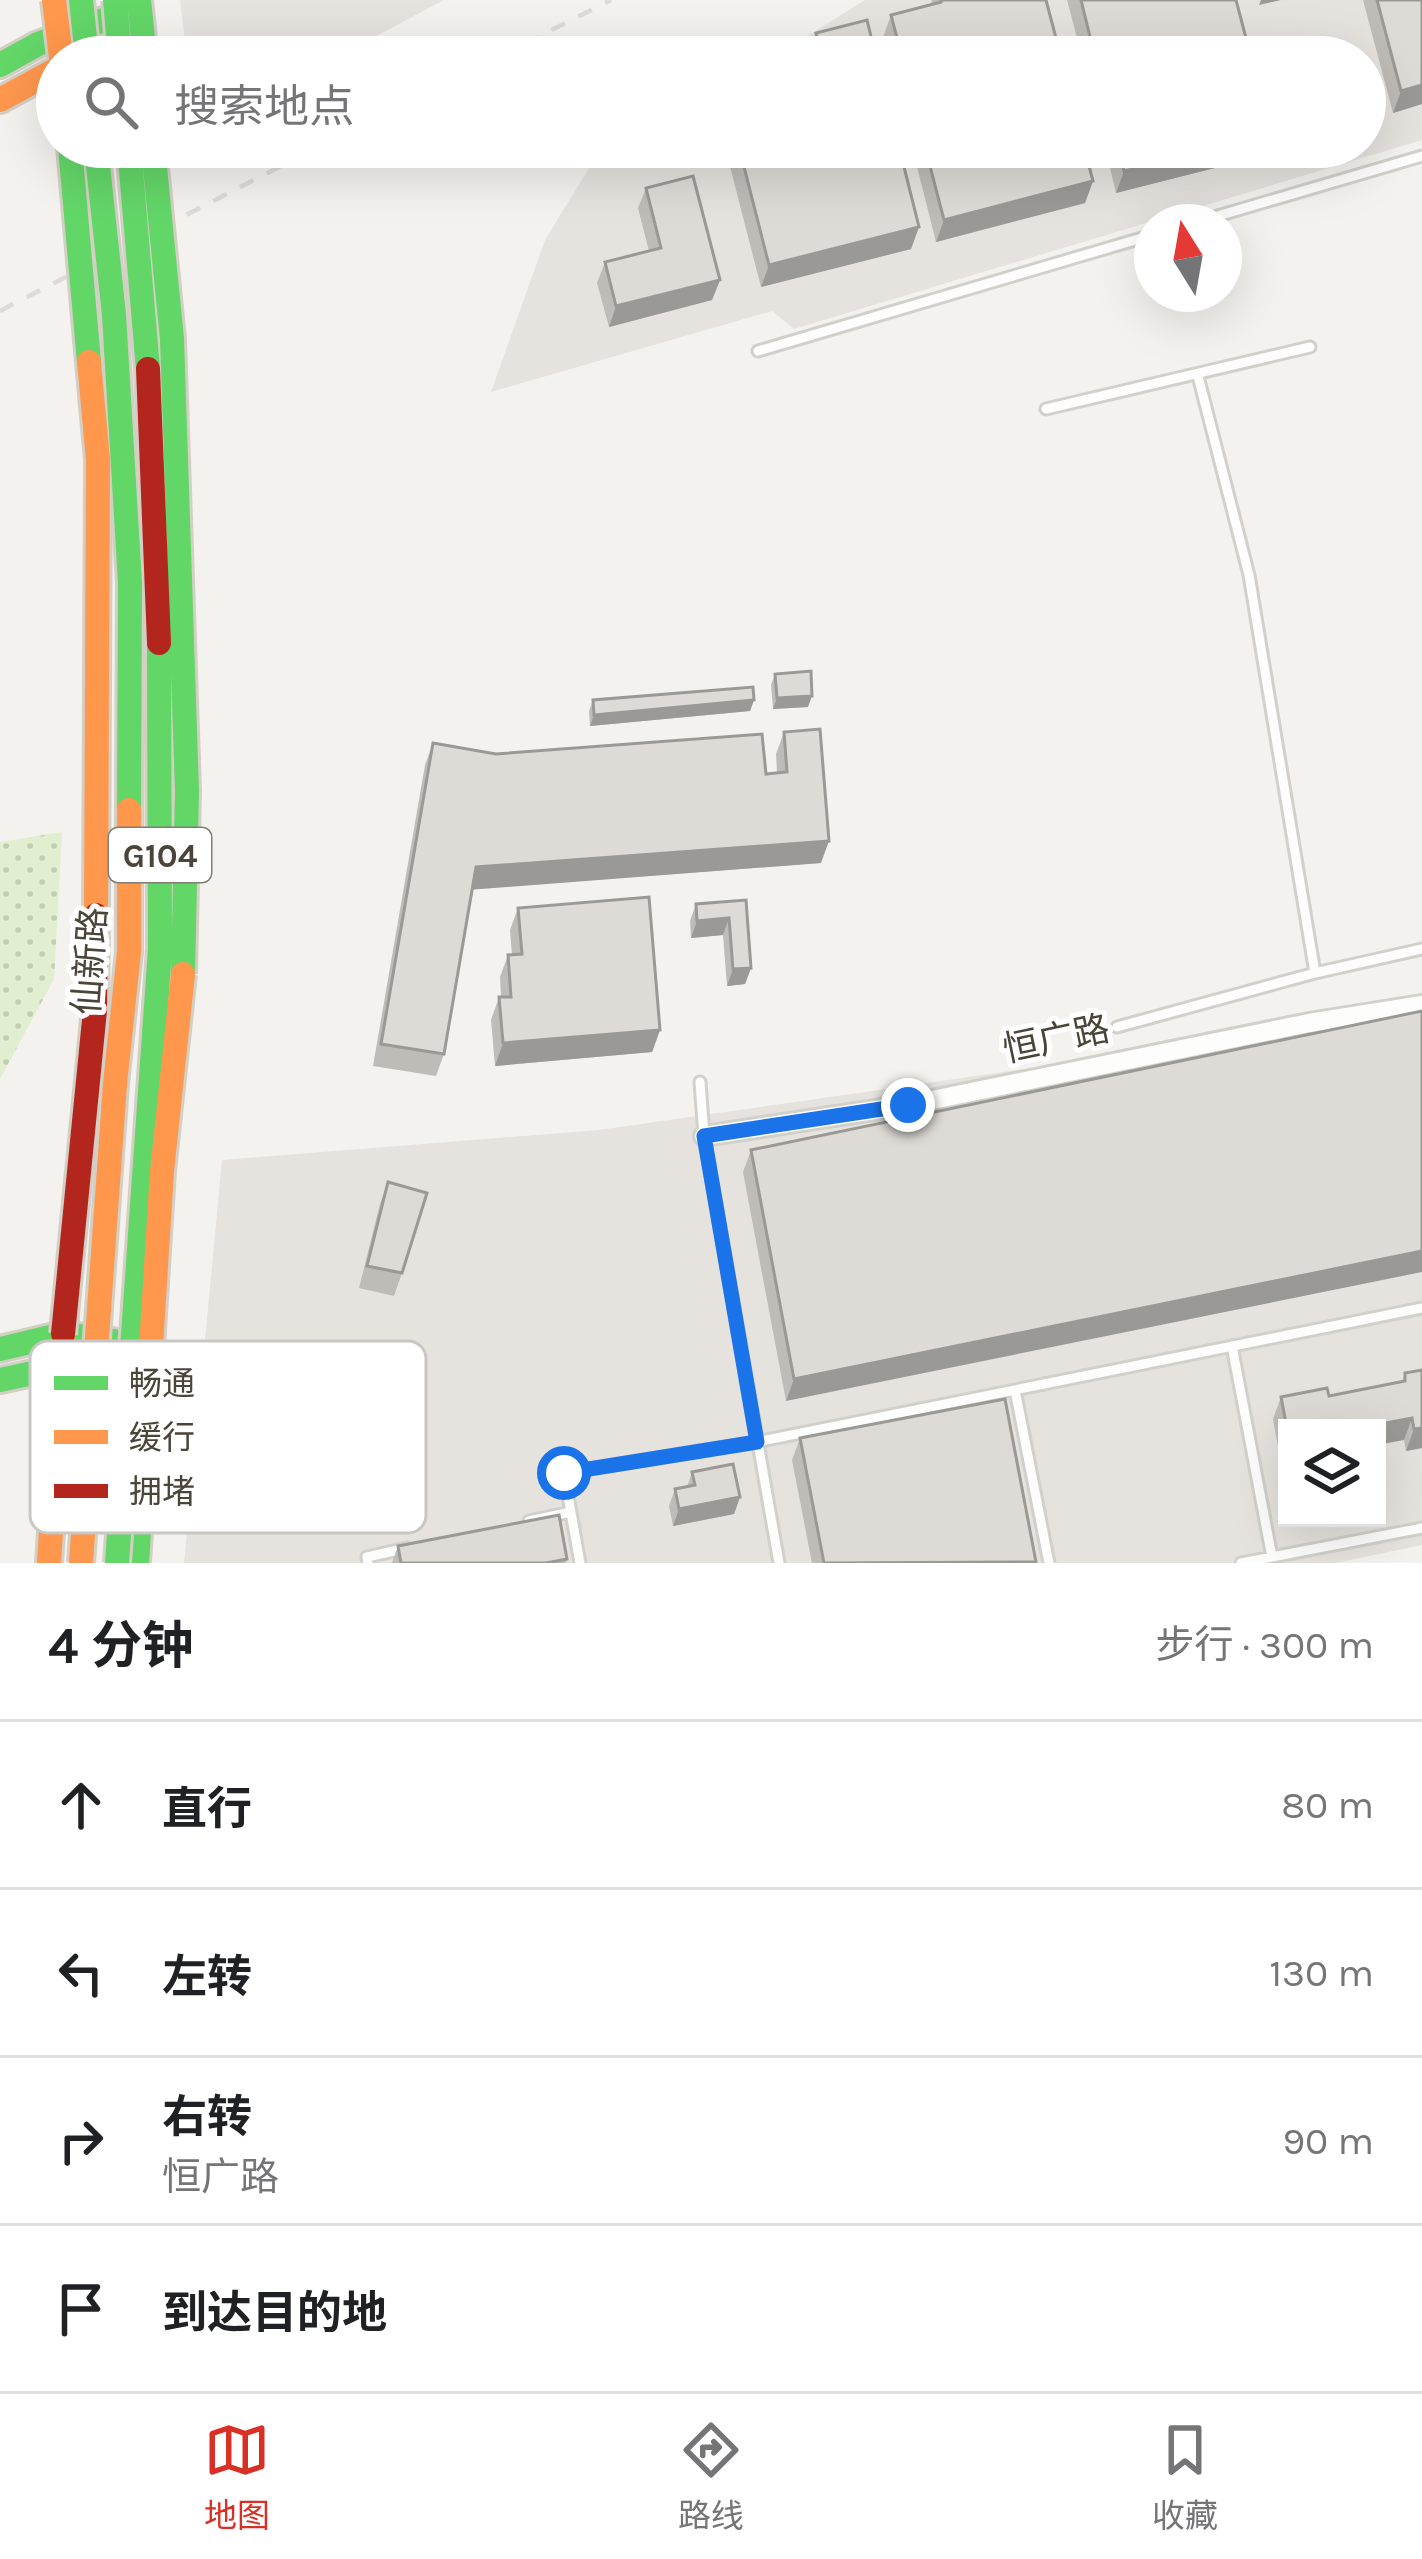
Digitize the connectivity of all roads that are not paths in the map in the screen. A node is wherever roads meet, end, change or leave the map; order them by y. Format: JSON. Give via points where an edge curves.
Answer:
{"nodes":[{"id":1,"x":54,"y":0,"type":"edge"},
{"id":2,"x":81,"y":0,"type":"edge"},
{"id":3,"x":115,"y":0,"type":"edge"},
{"id":4,"x":146,"y":1,"type":"edge"},
{"id":5,"x":58,"y":36,"type":"edge"},
{"id":6,"x":58,"y":36,"type":"edge"},
{"id":7,"x":85,"y":36,"type":"edge"},
{"id":8,"x":118,"y":36,"type":"edge"},
{"id":9,"x":145,"y":36,"type":"edge"},
{"id":10,"x":152,"y":36,"type":"edge"},
{"id":11,"x":36,"y":45,"type":"edge"},
{"id":12,"x":0,"y":64,"type":"edge"},
{"id":13,"x":36,"y":80,"type":"edge"},
{"id":14,"x":0,"y":100,"type":"edge"},
{"id":15,"x":1422,"y":156,"type":"edge"},
{"id":16,"x":1386,"y":167,"type":"edge"},
{"id":17,"x":72,"y":168,"type":"edge"},
{"id":18,"x":82,"y":168,"type":"edge"},
{"id":19,"x":98,"y":168,"type":"edge"},
{"id":20,"x":131,"y":168,"type":"edge"},
{"id":21,"x":155,"y":168,"type":"edge"},
{"id":22,"x":166,"y":168,"type":"edge"},
{"id":23,"x":1381,"y":168,"type":"edge"},
{"id":24,"x":1242,"y":209,"type":"edge"},
{"id":25,"x":1134,"y":240,"type":"edge"},
{"id":26,"x":1310,"y":347,"type":"dead end"},
{"id":27,"x":758,"y":351,"type":"dead end"},
{"id":28,"x":1198,"y":376,"type":"junction"},
{"id":29,"x":1046,"y":409,"type":"dead end"},
{"id":30,"x":1422,"y":949,"type":"edge"},
{"id":31,"x":1315,"y":973,"type":"junction"},
{"id":32,"x":1422,"y":1005,"type":"edge"},
{"id":33,"x":1117,"y":1027,"type":"dead end"},
{"id":34,"x":700,"y":1082,"type":"dead end"},
{"id":35,"x":704,"y":1136,"type":"junction"},
{"id":36,"x":1422,"y":1308,"type":"edge"},
{"id":37,"x":62,"y":1334,"type":"junction"},
{"id":38,"x":30,"y":1341,"type":"edge"},
{"id":39,"x":31,"y":1341,"type":"edge"},
{"id":40,"x":62,"y":1341,"type":"edge"},
{"id":41,"x":97,"y":1341,"type":"edge"},
{"id":42,"x":106,"y":1341,"type":"edge"},
{"id":43,"x":133,"y":1341,"type":"edge"},
{"id":44,"x":150,"y":1341,"type":"edge"},
{"id":45,"x":151,"y":1341,"type":"edge"},
{"id":46,"x":1232,"y":1346,"type":"junction"},
{"id":47,"x":0,"y":1348,"type":"edge"},
{"id":48,"x":30,"y":1373,"type":"edge"},
{"id":49,"x":0,"y":1380,"type":"edge"},
{"id":50,"x":1016,"y":1390,"type":"junction"},
{"id":51,"x":757,"y":1442,"type":"junction"},
{"id":52,"x":571,"y":1512,"type":"junction"},
{"id":53,"x":526,"y":1522,"type":"edge"},
{"id":54,"x":1422,"y":1528,"type":"edge"},
{"id":55,"x":51,"y":1533,"type":"edge"},
{"id":56,"x":83,"y":1533,"type":"edge"},
{"id":57,"x":119,"y":1533,"type":"edge"},
{"id":58,"x":139,"y":1533,"type":"edge"},
{"id":59,"x":152,"y":1533,"type":"edge"},
{"id":60,"x":412,"y":1547,"type":"edge"},
{"id":61,"x":1272,"y":1557,"type":"junction"},
{"id":62,"x":49,"y":1563,"type":"edge"},
{"id":63,"x":81,"y":1563,"type":"edge"},
{"id":64,"x":117,"y":1563,"type":"edge"},
{"id":65,"x":137,"y":1563,"type":"edge"},
{"id":66,"x":150,"y":1563,"type":"edge"},
{"id":67,"x":368,"y":1563,"type":"edge"},
{"id":68,"x":580,"y":1563,"type":"edge"},
{"id":69,"x":779,"y":1563,"type":"edge"},
{"id":70,"x":1048,"y":1563,"type":"edge"},
{"id":71,"x":1241,"y":1563,"type":"edge"}],
"edges":[{"from":1,"to":5,"type":"main road","bridge":true},
{"from":2,"to":7,"type":"main road","bridge":true},
{"from":3,"to":8,"type":"main road","bridge":true},
{"from":4,"to":6,"type":"main road"},
{"from":4,"to":9,"type":"main road","bridge":true},
{"from":4,"to":10,"type":"main road"},
{"from":11,"to":12,"type":"main road"},
{"from":13,"to":14,"type":"main road"},
{"from":15,"to":16,"type":"lane"},
{"from":17,"to":37,"type":"main road","name":"仙新路","bridge":true,"via":[[98,460],[95,1010]]},
{"from":18,"to":37,"type":"main road","via":[[106,471],[104,966]]},
{"from":19,"to":41,"type":"main road","name":"仙新路","bridge":true,"via":[[130,584],[129,952]]},
{"from":20,"to":43,"type":"main road","name":"仙新路","number":"G104","bridge":true,"via":[[159,581],[160,949]]},
{"from":21,"to":44,"type":"main road","bridge":true,"via":[[172,339],[187,790],[184,957]]},
{"from":22,"to":45,"type":"main road","via":[[193,632],[190,905]]},
{"from":23,"to":24,"type":"lane"},
{"from":25,"to":27,"type":"lane"},
{"from":26,"to":28,"type":"lane"},
{"from":28,"to":29,"type":"lane"},
{"from":28,"to":31,"type":"lane","via":[[1250,575]]},
{"from":30,"to":31,"type":"lane"},
{"from":31,"to":33,"type":"lane"},
{"from":32,"to":35,"type":"street","name":"恒广路","via":[[908,1105]]},
{"from":34,"to":35,"type":"lane"},
{"from":35,"to":51,"type":"lane"},
{"from":36,"to":46,"type":"lane"},
{"from":37,"to":39,"type":"main road"},
{"from":37,"to":40,"type":"main road","name":"仙新路"},
{"from":37,"to":42,"type":"main road"},
{"from":38,"to":47,"type":"main road"},
{"from":46,"to":50,"type":"lane"},
{"from":46,"to":61,"type":"lane"},
{"from":48,"to":49,"type":"main road"},
{"from":50,"to":51,"type":"lane"},
{"from":50,"to":70,"type":"lane"},
{"from":51,"to":52,"type":"lane","via":[[564,1473]]},
{"from":51,"to":69,"type":"lane"},
{"from":52,"to":53,"type":"lane"},
{"from":52,"to":68,"type":"lane"},
{"from":54,"to":61,"type":"lane"},
{"from":55,"to":62,"type":"main road","name":"仙新路"},
{"from":56,"to":63,"type":"main road","name":"仙新路","bridge":true},
{"from":57,"to":64,"type":"main road","name":"仙新路","number":"G104","bridge":true},
{"from":58,"to":65,"type":"main road"},
{"from":59,"to":66,"type":"main road"},
{"from":60,"to":67,"type":"lane"},
{"from":61,"to":71,"type":"lane"}]}
